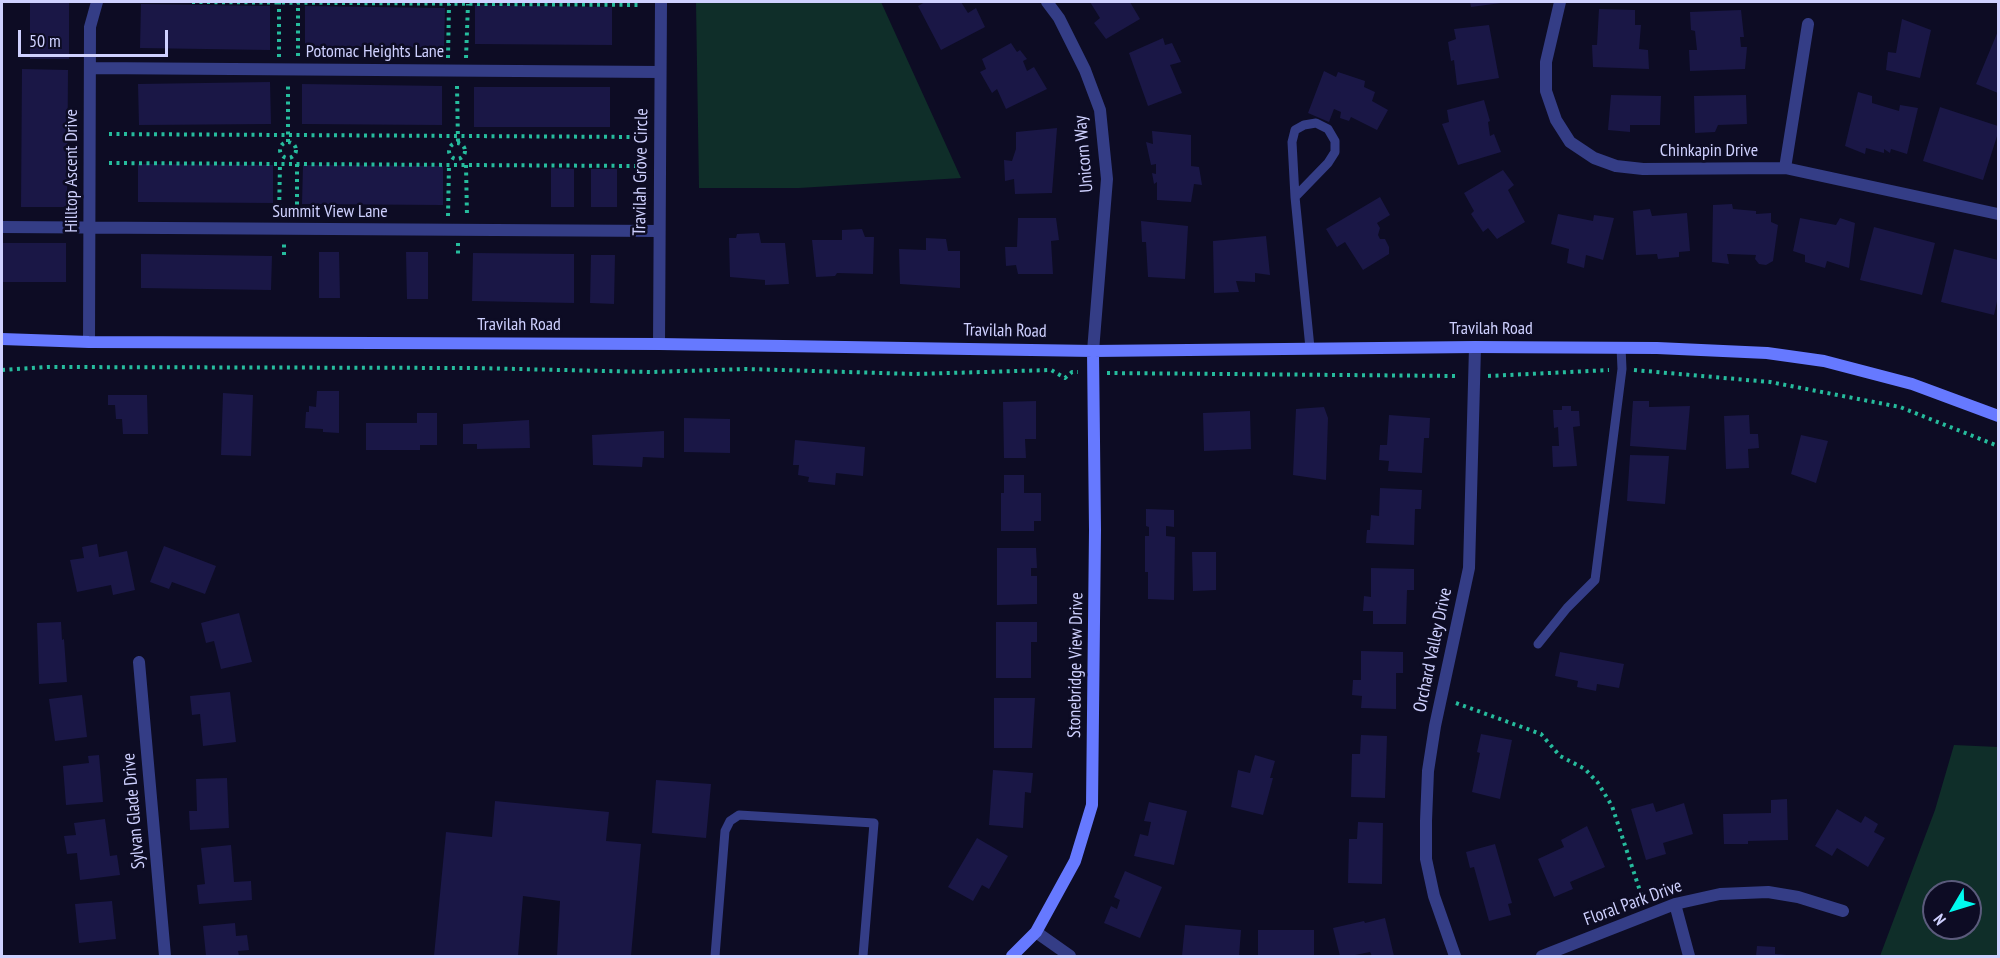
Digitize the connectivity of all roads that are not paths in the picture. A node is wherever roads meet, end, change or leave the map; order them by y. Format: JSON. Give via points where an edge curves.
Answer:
{"nodes":[{"id":1,"x":97,"y":2,"type":"edge"},
{"id":2,"x":661,"y":2,"type":"edge"},
{"id":3,"x":1047,"y":2,"type":"edge"},
{"id":4,"x":1560,"y":2,"type":"edge"},
{"id":5,"x":1808,"y":24,"type":"dead end"},
{"id":6,"x":90,"y":68,"type":"junction"},
{"id":7,"x":660,"y":72,"type":"junction"},
{"id":8,"x":1785,"y":168,"type":"junction"},
{"id":9,"x":1295,"y":197,"type":"junction"},
{"id":10,"x":1998,"y":213,"type":"edge"},
{"id":11,"x":2,"y":227,"type":"edge"},
{"id":12,"x":89,"y":228,"type":"junction"},
{"id":13,"x":658,"y":231,"type":"junction"},
{"id":14,"x":2,"y":339,"type":"edge"},
{"id":15,"x":88,"y":342,"type":"junction"},
{"id":16,"x":659,"y":344,"type":"junction"},
{"id":17,"x":1475,"y":347,"type":"junction"},
{"id":18,"x":1621,"y":347,"type":"junction"},
{"id":19,"x":1310,"y":348,"type":"junction"},
{"id":20,"x":1093,"y":351,"type":"junction"},
{"id":21,"x":1998,"y":416,"type":"edge"},
{"id":22,"x":1538,"y":644,"type":"dead end"},
{"id":23,"x":139,"y":662,"type":"dead end"},
{"id":24,"x":1675,"y":904,"type":"junction"},
{"id":25,"x":1843,"y":911,"type":"dead end"},
{"id":26,"x":1036,"y":932,"type":"junction"},
{"id":27,"x":165,"y":957,"type":"edge"},
{"id":28,"x":715,"y":957,"type":"edge"},
{"id":29,"x":863,"y":957,"type":"edge"},
{"id":30,"x":1012,"y":957,"type":"edge"},
{"id":31,"x":1070,"y":957,"type":"edge"},
{"id":32,"x":1455,"y":957,"type":"edge"},
{"id":33,"x":1542,"y":957,"type":"edge"},
{"id":34,"x":1689,"y":957,"type":"edge"}],
"edges":[{"from":1,"to":6,"type":"street","name":"Hilltop Ascent Drive","via":[[90,27]]},
{"from":2,"to":7,"type":"street","name":"Travilah Grove Circle"},
{"from":3,"to":20,"type":"street","name":"Unicorn Way","via":[[1085,70],[1100,110],[1107,179]]},
{"from":4,"to":8,"type":"street","name":"Chinkapin Drive","via":[[1546,62],[1546,91],[1556,120],[1570,142],[1594,158],[1643,170]]},
{"from":5,"to":8,"type":"street"},
{"from":6,"to":7,"type":"street","name":"Potomac Heights Lane"},
{"from":6,"to":12,"type":"street","name":"Hilltop Ascent Drive"},
{"from":7,"to":13,"type":"street","name":"Travilah Grove Circle"},
{"from":8,"to":10,"type":"street","name":"Chinkapin Drive"},
{"from":9,"to":9,"type":"lane","via":[[1295,130],[1316,123],[1328,129],[1335,141],[1335,152]]},
{"from":9,"to":19,"type":"lane"},
{"from":11,"to":12,"type":"street","name":"Summit View Lane"},
{"from":12,"to":13,"type":"street","name":"Summit View Lane"},
{"from":12,"to":15,"type":"street","name":"Hilltop Ascent Drive"},
{"from":13,"to":16,"type":"street","name":"Travilah Grove Circle"},
{"from":14,"to":15,"type":"main road","name":"Travilah Road"},
{"from":15,"to":16,"type":"main road","name":"Travilah Road"},
{"from":16,"to":20,"type":"main road","name":"Travilah Road"},
{"from":17,"to":18,"type":"main road","name":"Travilah Road"},
{"from":17,"to":19,"type":"main road","name":"Travilah Road"},
{"from":17,"to":32,"type":"street","name":"Orchard Valley Drive","via":[[1469,568],[1428,771],[1426,859]]},
{"from":18,"to":21,"type":"main road","name":"Travilah Road","via":[[1767,353],[1824,361],[1912,384]]},
{"from":18,"to":22,"type":"lane","via":[[1622,369],[1595,580]]},
{"from":19,"to":20,"type":"main road","name":"Travilah Road"},
{"from":20,"to":26,"type":"main road","name":"Stonebridge View Drive","via":[[1092,805],[1075,861]]},
{"from":23,"to":27,"type":"street","name":"Sylvan Glade Drive"},
{"from":24,"to":25,"type":"street","name":"Floral Park Drive","via":[[1720,894],[1768,892]]},
{"from":24,"to":33,"type":"street","name":"Floral Park Drive"},
{"from":24,"to":34,"type":"street"},
{"from":26,"to":30,"type":"main road","name":"Stonebridge View Drive"},
{"from":26,"to":31,"type":"street"},
{"from":28,"to":29,"type":"lane","via":[[725,831],[739,815],[874,823]]}]}
